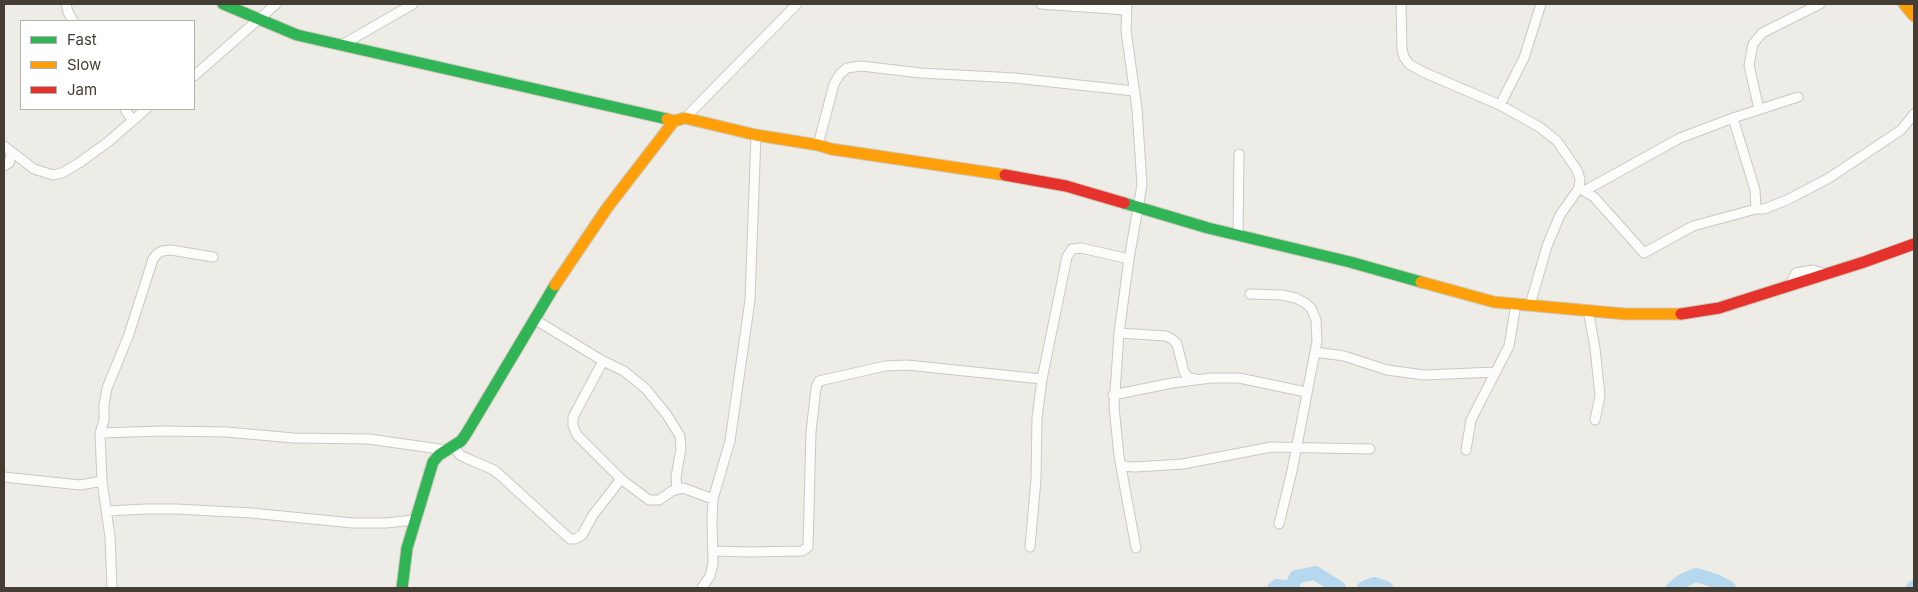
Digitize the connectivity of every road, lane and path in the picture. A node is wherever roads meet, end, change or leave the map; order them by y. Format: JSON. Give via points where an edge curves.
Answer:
{"nodes":[{"id":1,"x":66,"y":4,"type":"edge"},
{"id":2,"x":223,"y":4,"type":"edge"},
{"id":3,"x":276,"y":4,"type":"edge"},
{"id":4,"x":413,"y":4,"type":"edge"},
{"id":5,"x":797,"y":4,"type":"edge"},
{"id":6,"x":1041,"y":4,"type":"edge"},
{"id":7,"x":1401,"y":4,"type":"edge"},
{"id":8,"x":1541,"y":4,"type":"edge"},
{"id":9,"x":1820,"y":4,"type":"edge"},
{"id":10,"x":1904,"y":4,"type":"edge"},
{"id":11,"x":1126,"y":7,"type":"edge"},
{"id":12,"x":1914,"y":16,"type":"edge"},
{"id":13,"x":257,"y":19,"type":"junction"},
{"id":14,"x":72,"y":20,"type":"edge"},
{"id":15,"x":340,"y":46,"type":"junction"},
{"id":16,"x":195,"y":75,"type":"edge"},
{"id":17,"x":1134,"y":91,"type":"junction"},
{"id":18,"x":1798,"y":97,"type":"dead end"},
{"id":19,"x":1500,"y":105,"type":"junction"},
{"id":20,"x":126,"y":110,"type":"edge"},
{"id":21,"x":145,"y":110,"type":"edge"},
{"id":22,"x":1758,"y":110,"type":"junction"},
{"id":23,"x":1914,"y":114,"type":"edge"},
{"id":24,"x":1733,"y":118,"type":"junction"},
{"id":25,"x":132,"y":120,"type":"junction"},
{"id":26,"x":680,"y":120,"type":"junction"},
{"id":27,"x":756,"y":135,"type":"junction"},
{"id":28,"x":818,"y":145,"type":"junction"},
{"id":29,"x":4,"y":146,"type":"edge"},
{"id":30,"x":12,"y":152,"type":"junction"},
{"id":31,"x":1239,"y":154,"type":"dead end"},
{"id":32,"x":4,"y":166,"type":"edge"},
{"id":33,"x":1582,"y":189,"type":"junction"},
{"id":34,"x":1137,"y":207,"type":"junction"},
{"id":35,"x":1756,"y":209,"type":"junction"},
{"id":36,"x":1238,"y":236,"type":"junction"},
{"id":37,"x":1914,"y":244,"type":"edge"},
{"id":38,"x":213,"y":257,"type":"dead end"},
{"id":39,"x":1129,"y":259,"type":"junction"},
{"id":40,"x":1250,"y":294,"type":"dead end"},
{"id":41,"x":1516,"y":304,"type":"junction"},
{"id":42,"x":1530,"y":305,"type":"junction"},
{"id":43,"x":1588,"y":310,"type":"junction"},
{"id":44,"x":534,"y":319,"type":"junction"},
{"id":45,"x":1119,"y":333,"type":"junction"},
{"id":46,"x":1315,"y":352,"type":"junction"},
{"id":47,"x":603,"y":361,"type":"junction"},
{"id":48,"x":1496,"y":372,"type":"junction"},
{"id":49,"x":1042,"y":379,"type":"junction"},
{"id":50,"x":1199,"y":379,"type":"junction"},
{"id":51,"x":1306,"y":392,"type":"junction"},
{"id":52,"x":1114,"y":395,"type":"junction"},
{"id":53,"x":1595,"y":420,"type":"dead end"},
{"id":54,"x":100,"y":433,"type":"junction"},
{"id":55,"x":1296,"y":447,"type":"junction"},
{"id":56,"x":450,"y":448,"type":"junction"},
{"id":57,"x":1370,"y":449,"type":"dead end"},
{"id":58,"x":1466,"y":450,"type":"dead end"},
{"id":59,"x":1121,"y":466,"type":"junction"},
{"id":60,"x":4,"y":477,"type":"edge"},
{"id":61,"x":621,"y":479,"type":"junction"},
{"id":62,"x":102,"y":481,"type":"junction"},
{"id":63,"x":677,"y":488,"type":"junction"},
{"id":64,"x":713,"y":499,"type":"junction"},
{"id":65,"x":107,"y":511,"type":"junction"},
{"id":66,"x":414,"y":520,"type":"junction"},
{"id":67,"x":1279,"y":524,"type":"dead end"},
{"id":68,"x":1030,"y":547,"type":"dead end"},
{"id":69,"x":1136,"y":548,"type":"dead end"},
{"id":70,"x":714,"y":551,"type":"junction"},
{"id":71,"x":112,"y":588,"type":"edge"},
{"id":72,"x":402,"y":588,"type":"edge"},
{"id":73,"x":702,"y":588,"type":"edge"}],
"edges":[{"from":1,"to":14,"type":"street"},
{"from":2,"to":13,"type":"street"},
{"from":3,"to":13,"type":"street"},
{"from":4,"to":15,"type":"street"},
{"from":5,"to":26,"type":"street"},
{"from":6,"to":11,"type":"street"},
{"from":7,"to":19,"type":"street","via":[[1402,50],[1409,64]]},
{"from":8,"to":19,"type":"street","via":[[1524,58]]},
{"from":9,"to":22,"type":"street","via":[[1762,32],[1753,44],[1749,65]]},
{"from":10,"to":12,"type":"street"},
{"from":11,"to":17,"type":"street"},
{"from":13,"to":15,"type":"street"},
{"from":13,"to":16,"type":"street"},
{"from":15,"to":26,"type":"street","via":[[613,108]]},
{"from":17,"to":28,"type":"street","via":[[1015,78],[861,66],[847,68],[834,84]]},
{"from":17,"to":34,"type":"street","via":[[1142,185]]},
{"from":18,"to":22,"type":"street"},
{"from":19,"to":33,"type":"street","via":[[1557,141],[1577,170]]},
{"from":20,"to":25,"type":"street"},
{"from":21,"to":25,"type":"street"},
{"from":22,"to":24,"type":"street"},
{"from":23,"to":35,"type":"street","via":[[1901,130],[1829,178],[1788,200]]},
{"from":24,"to":33,"type":"street","via":[[1680,138]]},
{"from":24,"to":35,"type":"street","via":[[1755,190]]},
{"from":25,"to":30,"type":"street","via":[[108,142],[62,173],[53,175],[34,169]]},
{"from":26,"to":27,"type":"street"},
{"from":26,"to":44,"type":"street","via":[[607,208]]},
{"from":27,"to":28,"type":"street"},
{"from":27,"to":64,"type":"street","via":[[750,300],[730,441]]},
{"from":28,"to":34,"type":"street","via":[[1046,182]]},
{"from":29,"to":30,"type":"street"},
{"from":30,"to":32,"type":"street","via":[[9,163]]},
{"from":31,"to":36,"type":"street"},
{"from":33,"to":35,"type":"street","via":[[1594,197],[1644,254],[1693,226]]},
{"from":33,"to":42,"type":"street","via":[[1560,215]]},
{"from":34,"to":36,"type":"street"},
{"from":34,"to":39,"type":"street"},
{"from":36,"to":41,"type":"street","via":[[1350,262],[1494,302]]},
{"from":37,"to":43,"type":"street","via":[[1718,308],[1650,315]]},
{"from":38,"to":54,"type":"street","via":[[171,250],[162,251],[153,259],[128,337],[107,388]]},
{"from":39,"to":45,"type":"street"},
{"from":39,"to":49,"type":"street","via":[[1080,248],[1069,253]]},
{"from":40,"to":46,"type":"street","via":[[1282,295],[1305,302],[1316,320]]},
{"from":41,"to":42,"type":"street"},
{"from":41,"to":48,"type":"street","via":[[1510,346]]},
{"from":42,"to":43,"type":"street"},
{"from":43,"to":53,"type":"street","via":[[1600,396]]},
{"from":44,"to":47,"type":"street"},
{"from":44,"to":56,"type":"street","via":[[466,434]]},
{"from":45,"to":50,"type":"street","via":[[1172,339],[1177,344],[1184,372],[1188,377]]},
{"from":45,"to":52,"type":"street"},
{"from":46,"to":48,"type":"street","via":[[1344,356],[1387,370],[1424,375]]},
{"from":46,"to":51,"type":"street"},
{"from":47,"to":61,"type":"street","via":[[573,417],[574,426],[577,435]]},
{"from":47,"to":63,"type":"street","via":[[624,371],[641,385],[676,430],[681,443]]},
{"from":48,"to":58,"type":"street","via":[[1471,420]]},
{"from":49,"to":68,"type":"street"},
{"from":49,"to":70,"type":"street","via":[[907,365],[886,366],[819,382],[811,432],[808,547],[802,551]]},
{"from":50,"to":51,"type":"street","via":[[1239,378]]},
{"from":50,"to":52,"type":"street"},
{"from":51,"to":55,"type":"street"},
{"from":52,"to":59,"type":"street"},
{"from":54,"to":56,"type":"street","via":[[226,432],[294,438],[369,439]]},
{"from":54,"to":62,"type":"street"},
{"from":55,"to":57,"type":"street"},
{"from":55,"to":59,"type":"street","via":[[1271,446],[1183,464]]},
{"from":55,"to":67,"type":"street"},
{"from":56,"to":61,"type":"street","via":[[502,477],[570,539],[582,536]]},
{"from":56,"to":66,"type":"street","via":[[439,455],[430,470]]},
{"from":59,"to":69,"type":"street"},
{"from":60,"to":62,"type":"street","via":[[80,485]]},
{"from":61,"to":63,"type":"street","via":[[654,501]]},
{"from":62,"to":65,"type":"street"},
{"from":63,"to":64,"type":"street","via":[[689,489]]},
{"from":64,"to":70,"type":"street"},
{"from":65,"to":66,"type":"street","via":[[146,508],[353,522]]},
{"from":65,"to":71,"type":"street"},
{"from":66,"to":72,"type":"street","via":[[404,561]]},
{"from":70,"to":73,"type":"street","via":[[710,576]]}]}
